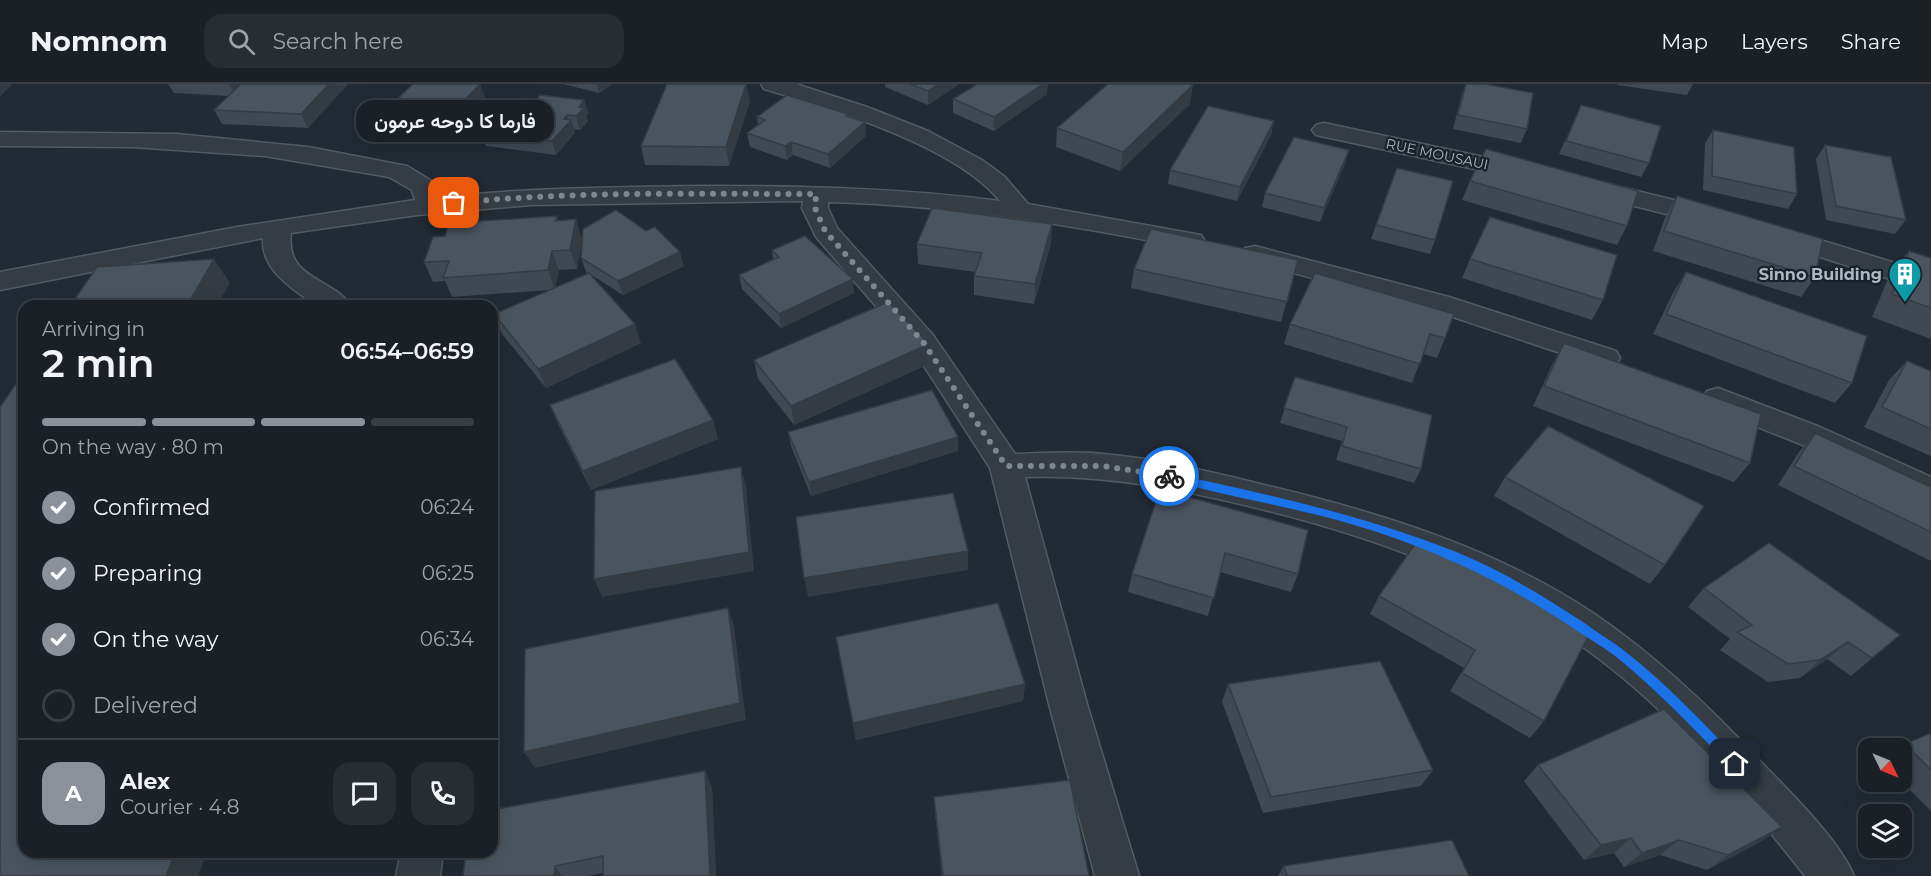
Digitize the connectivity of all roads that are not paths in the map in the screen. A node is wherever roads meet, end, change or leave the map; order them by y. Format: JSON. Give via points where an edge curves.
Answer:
{"nodes":[{"id":1,"x":772,"y":84,"type":"edge"},
{"id":2,"x":1324,"y":130,"type":"dead end"},
{"id":3,"x":0,"y":139,"type":"edge"},
{"id":4,"x":816,"y":194,"type":"junction"},
{"id":5,"x":430,"y":206,"type":"junction"},
{"id":6,"x":1020,"y":211,"type":"junction"},
{"id":7,"x":278,"y":229,"type":"junction"},
{"id":8,"x":0,"y":281,"type":"edge"},
{"id":9,"x":1931,"y":283,"type":"edge"},
{"id":10,"x":328,"y":300,"type":"edge"},
{"id":11,"x":1631,"y":368,"type":"edge"},
{"id":12,"x":1698,"y":391,"type":"edge"},
{"id":13,"x":1006,"y":466,"type":"junction"},
{"id":14,"x":1931,"y":491,"type":"edge"},
{"id":15,"x":421,"y":858,"type":"edge"},
{"id":16,"x":418,"y":876,"type":"edge"},
{"id":17,"x":1117,"y":876,"type":"edge"},
{"id":18,"x":1832,"y":876,"type":"edge"}],
"edges":[{"from":1,"to":6,"type":"street","via":[[840,105],[936,146],[999,184]]},
{"from":2,"to":9,"type":"street","name":"RUE MOUSAUI","via":[[1743,225]]},
{"from":3,"to":5,"type":"street","via":[[189,141],[328,157],[410,178],[420,185]]},
{"from":4,"to":5,"type":"street","via":[[528,197]]},
{"from":4,"to":6,"type":"street","via":[[904,198]]},
{"from":4,"to":13,"type":"street","via":[[815,208],[825,231],[923,342]]},
{"from":5,"to":7,"type":"street"},
{"from":6,"to":11,"type":"street","via":[[1226,248],[1341,275],[1439,303]]},
{"from":7,"to":8,"type":"street"},
{"from":7,"to":10,"type":"street","via":[[277,255],[282,264]]},
{"from":12,"to":14,"type":"street","via":[[1809,435]]},
{"from":13,"to":17,"type":"street"},
{"from":13,"to":18,"type":"street","via":[[1103,466],[1226,488],[1354,521],[1440,550],[1491,573],[1586,629],[1667,694],[1766,796]]},
{"from":15,"to":16,"type":"street"}]}
